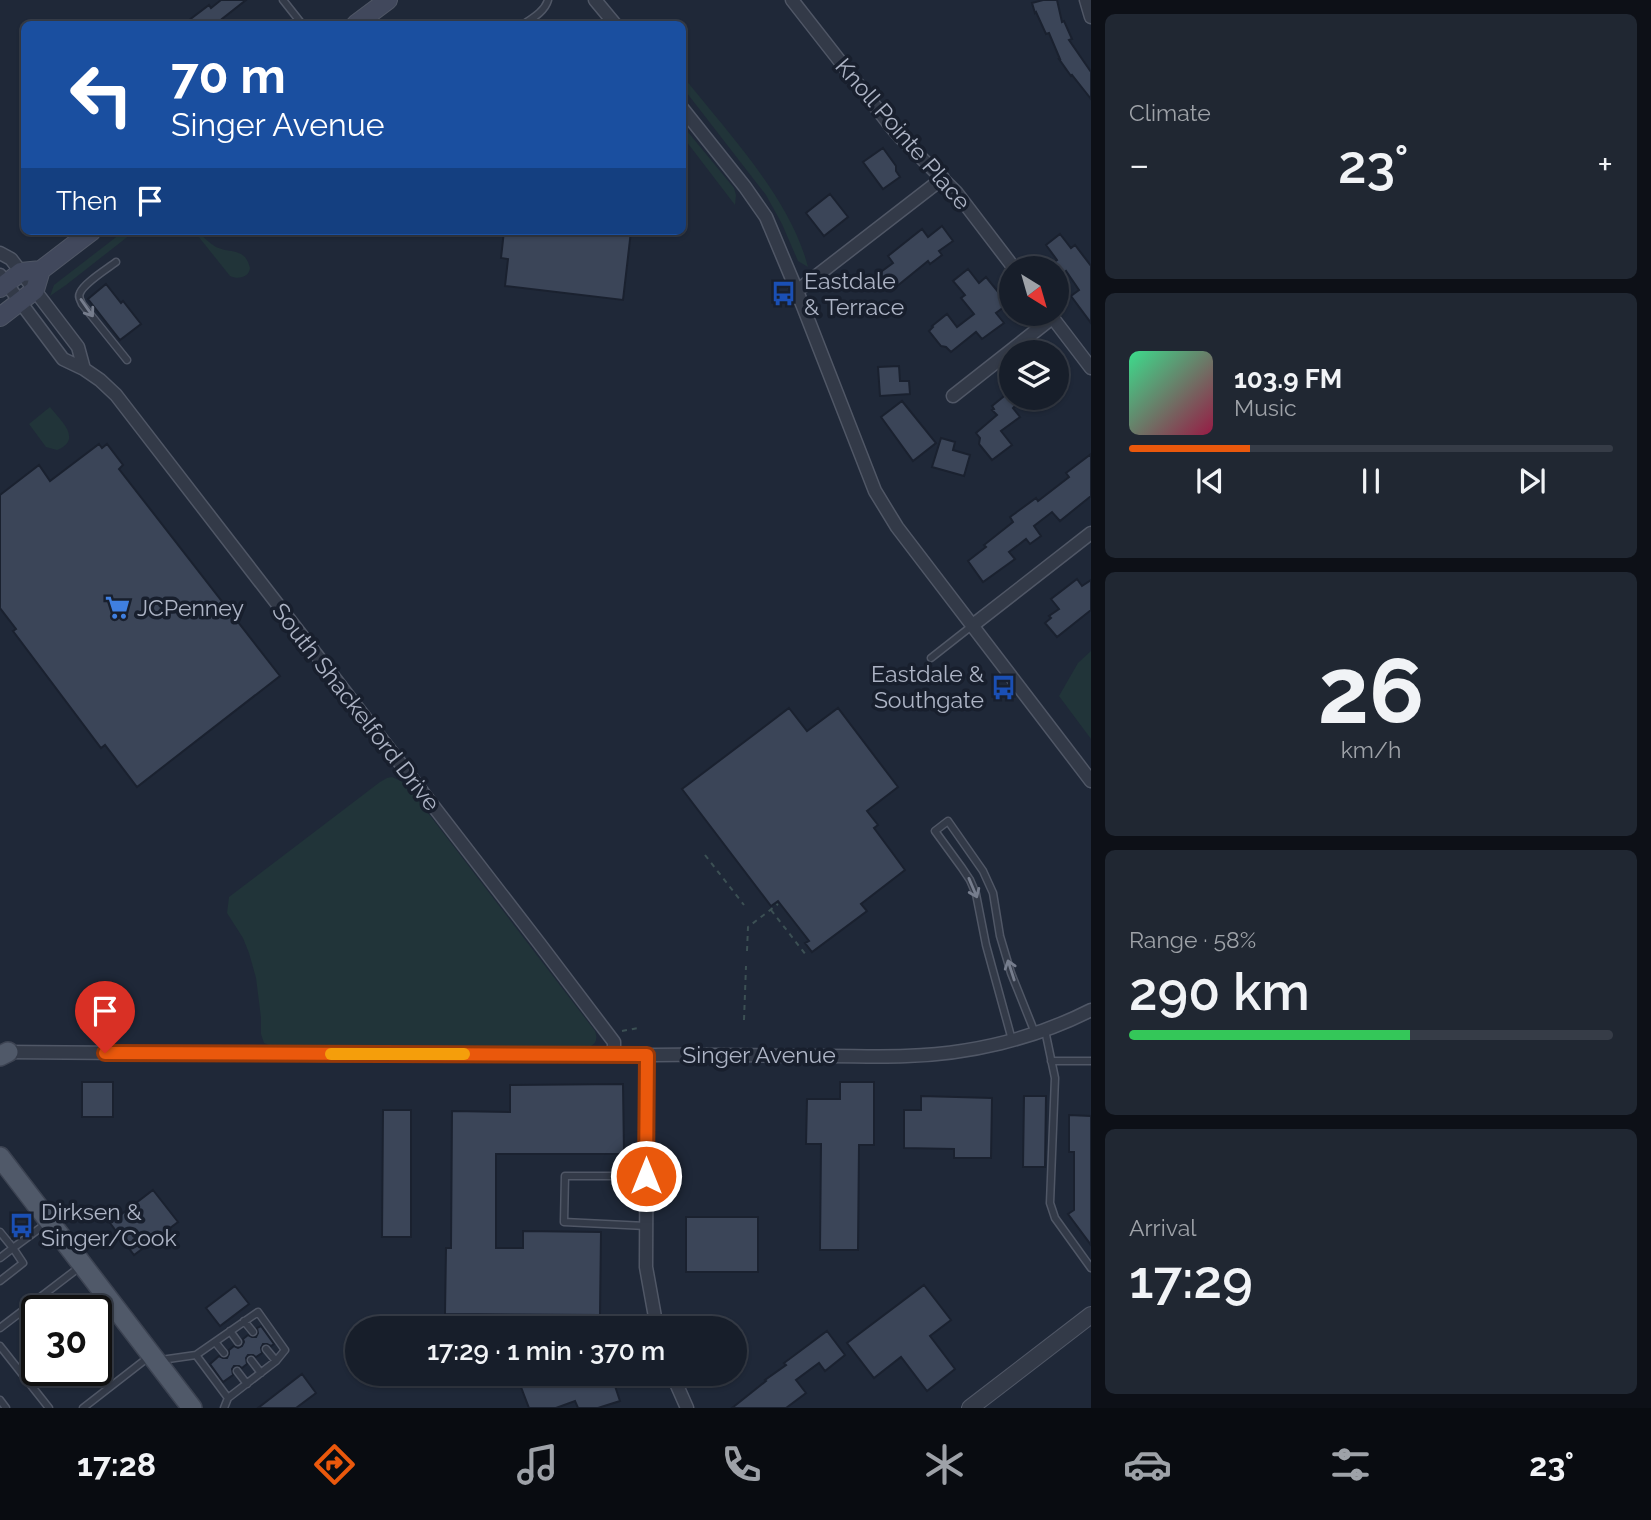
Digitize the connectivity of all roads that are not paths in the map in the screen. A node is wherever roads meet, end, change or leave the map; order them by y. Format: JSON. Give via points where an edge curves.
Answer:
{"nodes":[{"id":1,"x":283,"y":0,"type":"edge"},
{"id":2,"x":388,"y":0,"type":"edge"},
{"id":3,"x":548,"y":0,"type":"edge"},
{"id":4,"x":595,"y":0,"type":"edge"},
{"id":5,"x":792,"y":0,"type":"edge"},
{"id":6,"x":1086,"y":0,"type":"edge"},
{"id":7,"x":1091,"y":17,"type":"edge"},
{"id":8,"x":300,"y":21,"type":"edge"},
{"id":9,"x":360,"y":21,"type":"edge"},
{"id":10,"x":528,"y":21,"type":"edge"},
{"id":11,"x":612,"y":21,"type":"edge"},
{"id":12,"x":686,"y":113,"type":"edge"},
{"id":13,"x":943,"y":178,"type":"junction"},
{"id":14,"x":87,"y":235,"type":"edge"},
{"id":15,"x":0,"y":253,"type":"edge"},
{"id":16,"x":1005,"y":256,"type":"edge"},
{"id":17,"x":116,"y":262,"type":"dead end"},
{"id":18,"x":41,"y":270,"type":"junction"},
{"id":19,"x":21,"y":272,"type":"junction"},
{"id":20,"x":2,"y":283,"type":"edge"},
{"id":21,"x":35,"y":290,"type":"junction"},
{"id":22,"x":797,"y":291,"type":"junction"},
{"id":23,"x":19,"y":302,"type":"junction"},
{"id":24,"x":0,"y":317,"type":"edge"},
{"id":25,"x":1039,"y":326,"type":"edge"},
{"id":26,"x":1059,"y":326,"type":"edge"},
{"id":27,"x":127,"y":360,"type":"dead end"},
{"id":28,"x":1091,"y":368,"type":"edge"},
{"id":29,"x":84,"y":369,"type":"junction"},
{"id":30,"x":953,"y":396,"type":"dead end"},
{"id":31,"x":1091,"y":533,"type":"edge"},
{"id":32,"x":973,"y":625,"type":"junction"},
{"id":33,"x":931,"y":659,"type":"dead end"},
{"id":34,"x":1091,"y":781,"type":"edge"},
{"id":35,"x":1091,"y":1010,"type":"edge"},
{"id":36,"x":1040,"y":1032,"type":"junction"},
{"id":37,"x":1012,"y":1040,"type":"junction"},
{"id":38,"x":3,"y":1053,"type":"edge"},
{"id":39,"x":614,"y":1055,"type":"junction"},
{"id":40,"x":647,"y":1055,"type":"junction"},
{"id":41,"x":1051,"y":1061,"type":"junction"},
{"id":42,"x":1091,"y":1061,"type":"edge"},
{"id":43,"x":0,"y":1157,"type":"edge"},
{"id":44,"x":646,"y":1176,"type":"junction"},
{"id":45,"x":50,"y":1221,"type":"junction"},
{"id":46,"x":646,"y":1226,"type":"junction"},
{"id":47,"x":0,"y":1232,"type":"edge"},
{"id":48,"x":13,"y":1248,"type":"junction"},
{"id":49,"x":0,"y":1258,"type":"edge"},
{"id":50,"x":83,"y":1265,"type":"junction"},
{"id":51,"x":1091,"y":1268,"type":"edge"},
{"id":52,"x":0,"y":1281,"type":"edge"},
{"id":53,"x":44,"y":1295,"type":"edge"},
{"id":54,"x":21,"y":1312,"type":"edge"},
{"id":55,"x":1091,"y":1315,"type":"edge"},
{"id":56,"x":655,"y":1316,"type":"edge"},
{"id":57,"x":244,"y":1321,"type":"junction"},
{"id":58,"x":0,"y":1328,"type":"edge"},
{"id":59,"x":230,"y":1331,"type":"junction"},
{"id":60,"x":253,"y":1332,"type":"dead end"},
{"id":61,"x":215,"y":1342,"type":"junction"},
{"id":62,"x":238,"y":1342,"type":"dead end"},
{"id":63,"x":0,"y":1346,"type":"edge"},
{"id":64,"x":266,"y":1349,"type":"dead end"},
{"id":65,"x":224,"y":1353,"type":"dead end"},
{"id":66,"x":196,"y":1355,"type":"junction"},
{"id":67,"x":154,"y":1358,"type":"junction"},
{"id":68,"x":251,"y":1360,"type":"dead end"},
{"id":69,"x":275,"y":1361,"type":"junction"},
{"id":70,"x":237,"y":1371,"type":"dead end"},
{"id":71,"x":261,"y":1373,"type":"junction"},
{"id":72,"x":247,"y":1384,"type":"junction"},
{"id":73,"x":112,"y":1385,"type":"edge"},
{"id":74,"x":111,"y":1386,"type":"edge"},
{"id":75,"x":677,"y":1386,"type":"edge"},
{"id":76,"x":228,"y":1398,"type":"junction"},
{"id":77,"x":0,"y":1400,"type":"edge"},
{"id":78,"x":6,"y":1408,"type":"edge"},
{"id":79,"x":49,"y":1408,"type":"edge"},
{"id":80,"x":83,"y":1408,"type":"edge"},
{"id":81,"x":192,"y":1408,"type":"edge"},
{"id":82,"x":224,"y":1408,"type":"edge"},
{"id":83,"x":687,"y":1408,"type":"edge"},
{"id":84,"x":970,"y":1408,"type":"edge"}],
"edges":[{"from":1,"to":8,"type":"lane"},
{"from":2,"to":9,"type":"main road"},
{"from":3,"to":10,"type":"lane"},
{"from":4,"to":11,"type":"street"},
{"from":5,"to":13,"type":"street","name":"Knoll Pointe Place","via":[[895,131]]},
{"from":6,"to":7,"type":"street"},
{"from":12,"to":22,"type":"street","via":[[766,217]]},
{"from":13,"to":16,"type":"street","name":"Knoll Pointe Place"},
{"from":13,"to":22,"type":"street"},
{"from":14,"to":18,"type":"main road"},
{"from":15,"to":19,"type":"street","name":"South Shackelford Drive"},
{"from":17,"to":27,"type":"lane","one_way":true,"via":[[80,291],[79,297]]},
{"from":18,"to":19,"type":"main road"},
{"from":18,"to":21,"type":"main road"},
{"from":19,"to":20,"type":"main road"},
{"from":19,"to":21,"type":"street","name":"South Shackelford Drive"},
{"from":20,"to":23,"type":"street","name":"South Shackelford Drive"},
{"from":21,"to":23,"type":"main road"},
{"from":21,"to":29,"type":"street","name":"South Shackelford Drive","via":[[78,347]]},
{"from":22,"to":32,"type":"street","via":[[875,491]]},
{"from":23,"to":24,"type":"main road"},
{"from":23,"to":29,"type":"street","name":"South Shackelford Drive","via":[[63,359]]},
{"from":25,"to":30,"type":"street"},
{"from":26,"to":28,"type":"street"},
{"from":29,"to":39,"type":"street","name":"South Shackelford Drive","via":[[108,387],[148,436],[547,953],[614,1042]]},
{"from":31,"to":32,"type":"street"},
{"from":32,"to":33,"type":"lane"},
{"from":32,"to":34,"type":"street"},
{"from":35,"to":36,"type":"street","name":"Singer Avenue"},
{"from":36,"to":37,"type":"street","name":"Singer Avenue"},
{"from":36,"to":37,"type":"lane","one_way":true,"via":[[1011,973],[993,892],[948,821],[935,831],[976,894]]},
{"from":36,"to":41,"type":"lane"},
{"from":37,"to":40,"type":"street","name":"Singer Avenue","via":[[906,1056]]},
{"from":38,"to":39,"type":"street","name":"Singer Avenue"},
{"from":39,"to":40,"type":"street","name":"Singer Avenue"},
{"from":40,"to":44,"type":"street"},
{"from":41,"to":42,"type":"lane"},
{"from":41,"to":51,"type":"lane","via":[[1055,1077],[1050,1203],[1055,1218]]},
{"from":43,"to":45,"type":"main road"},
{"from":44,"to":46,"type":"street"},
{"from":44,"to":46,"type":"lane","via":[[565,1175],[564,1222]]},
{"from":45,"to":48,"type":"lane"},
{"from":45,"to":50,"type":"main road"},
{"from":46,"to":56,"type":"street","via":[[646,1267]]},
{"from":47,"to":48,"type":"lane"},
{"from":48,"to":49,"type":"lane"},
{"from":48,"to":52,"type":"lane","via":[[23,1263]]},
{"from":50,"to":53,"type":"lane"},
{"from":50,"to":67,"type":"main road"},
{"from":54,"to":58,"type":"lane"},
{"from":55,"to":84,"type":"street"},
{"from":57,"to":59,"type":"lane"},
{"from":57,"to":60,"type":"lane"},
{"from":57,"to":69,"type":"lane","via":[[258,1312],[285,1350]]},
{"from":59,"to":61,"type":"lane"},
{"from":59,"to":62,"type":"lane"},
{"from":61,"to":65,"type":"lane"},
{"from":61,"to":66,"type":"lane"},
{"from":63,"to":79,"type":"lane"},
{"from":64,"to":69,"type":"lane"},
{"from":66,"to":67,"type":"lane"},
{"from":66,"to":76,"type":"lane"},
{"from":67,"to":73,"type":"lane"},
{"from":67,"to":81,"type":"main road"},
{"from":68,"to":71,"type":"lane"},
{"from":69,"to":71,"type":"lane"},
{"from":70,"to":72,"type":"lane"},
{"from":71,"to":72,"type":"lane"},
{"from":72,"to":76,"type":"lane"},
{"from":74,"to":80,"type":"lane"},
{"from":75,"to":83,"type":"street"},
{"from":76,"to":82,"type":"lane"},
{"from":77,"to":78,"type":"lane"}]}
